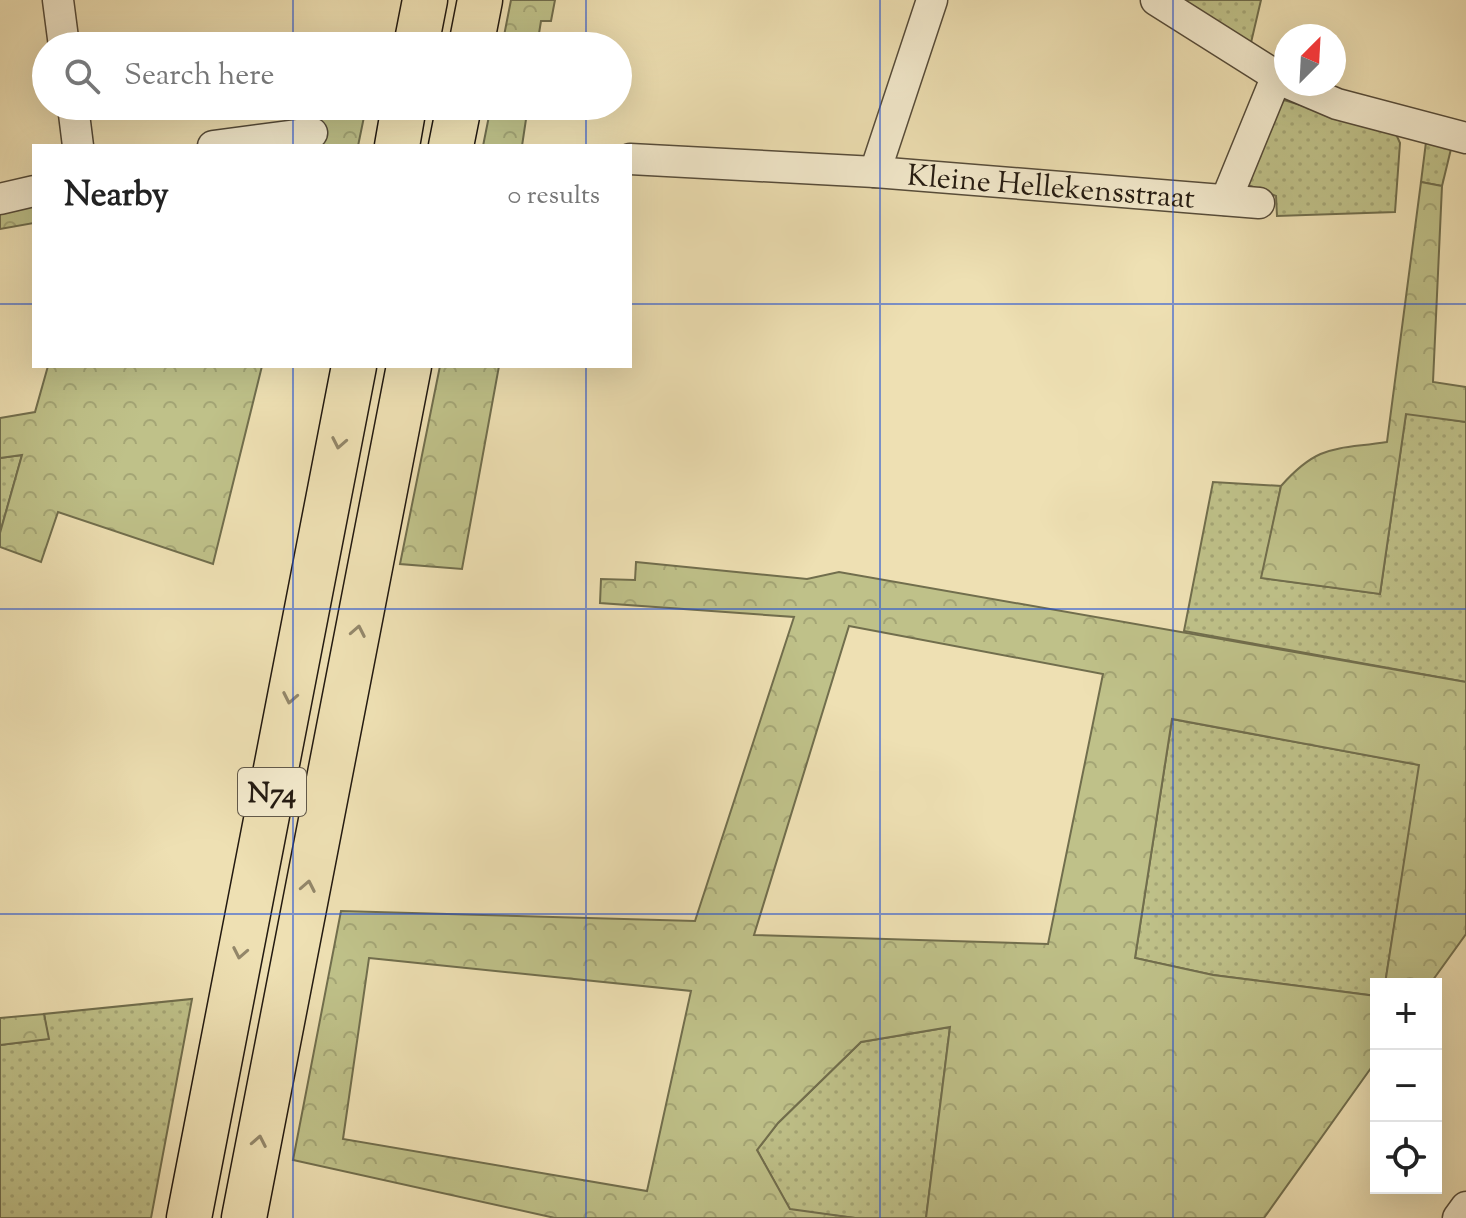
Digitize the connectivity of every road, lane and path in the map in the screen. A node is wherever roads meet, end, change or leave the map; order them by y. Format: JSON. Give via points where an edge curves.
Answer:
{"nodes":[{"id":1,"x":58,"y":0,"type":"edge"},
{"id":2,"x":425,"y":0,"type":"edge"},
{"id":3,"x":480,"y":0,"type":"edge"},
{"id":4,"x":932,"y":0,"type":"edge"},
{"id":5,"x":1156,"y":0,"type":"edge"},
{"id":6,"x":62,"y":32,"type":"edge"},
{"id":7,"x":419,"y":32,"type":"edge"},
{"id":8,"x":474,"y":32,"type":"edge"},
{"id":9,"x":1274,"y":75,"type":"edge"},
{"id":10,"x":1277,"y":96,"type":"edge"},
{"id":11,"x":1319,"y":96,"type":"edge"},
{"id":12,"x":75,"y":120,"type":"edge"},
{"id":13,"x":402,"y":120,"type":"edge"},
{"id":14,"x":456,"y":120,"type":"edge"},
{"id":15,"x":312,"y":133,"type":"dead end"},
{"id":16,"x":1466,"y":138,"type":"edge"},
{"id":17,"x":78,"y":144,"type":"edge"},
{"id":18,"x":228,"y":144,"type":"edge"},
{"id":19,"x":397,"y":144,"type":"edge"},
{"id":20,"x":451,"y":144,"type":"edge"},
{"id":21,"x":632,"y":159,"type":"edge"},
{"id":22,"x":875,"y":172,"type":"junction"},
{"id":23,"x":32,"y":191,"type":"edge"},
{"id":24,"x":0,"y":199,"type":"edge"},
{"id":25,"x":1226,"y":200,"type":"junction"},
{"id":26,"x":1259,"y":203,"type":"dead end"},
{"id":27,"x":354,"y":368,"type":"edge"},
{"id":28,"x":409,"y":368,"type":"edge"},
{"id":29,"x":1466,"y":1207,"type":"edge"},
{"id":30,"x":189,"y":1218,"type":"edge"},
{"id":31,"x":244,"y":1218,"type":"edge"},
{"id":32,"x":1458,"y":1218,"type":"edge"}],
"edges":[{"from":1,"to":6,"type":"street"},
{"from":2,"to":7,"type":"highway"},
{"from":3,"to":8,"type":"highway"},
{"from":4,"to":22,"type":"street","name":"Kleine Hellekensstraat"},
{"from":5,"to":9,"type":"street"},
{"from":10,"to":25,"type":"street","name":"Kleine Hellekensstraat"},
{"from":11,"to":16,"type":"street"},
{"from":12,"to":17,"type":"street"},
{"from":13,"to":19,"type":"highway"},
{"from":14,"to":20,"type":"highway"},
{"from":15,"to":18,"type":"street"},
{"from":21,"to":22,"type":"street","name":"Kleine Hellekensstraat"},
{"from":22,"to":25,"type":"street","name":"Kleine Hellekensstraat"},
{"from":23,"to":24,"type":"street"},
{"from":25,"to":26,"type":"street","name":"Kleine Hellekensstraat"},
{"from":27,"to":30,"type":"highway","number":"N74","one_way":true},
{"from":31,"to":28,"type":"highway","number":"N74","one_way":true},
{"from":29,"to":32,"type":"street"}]}
